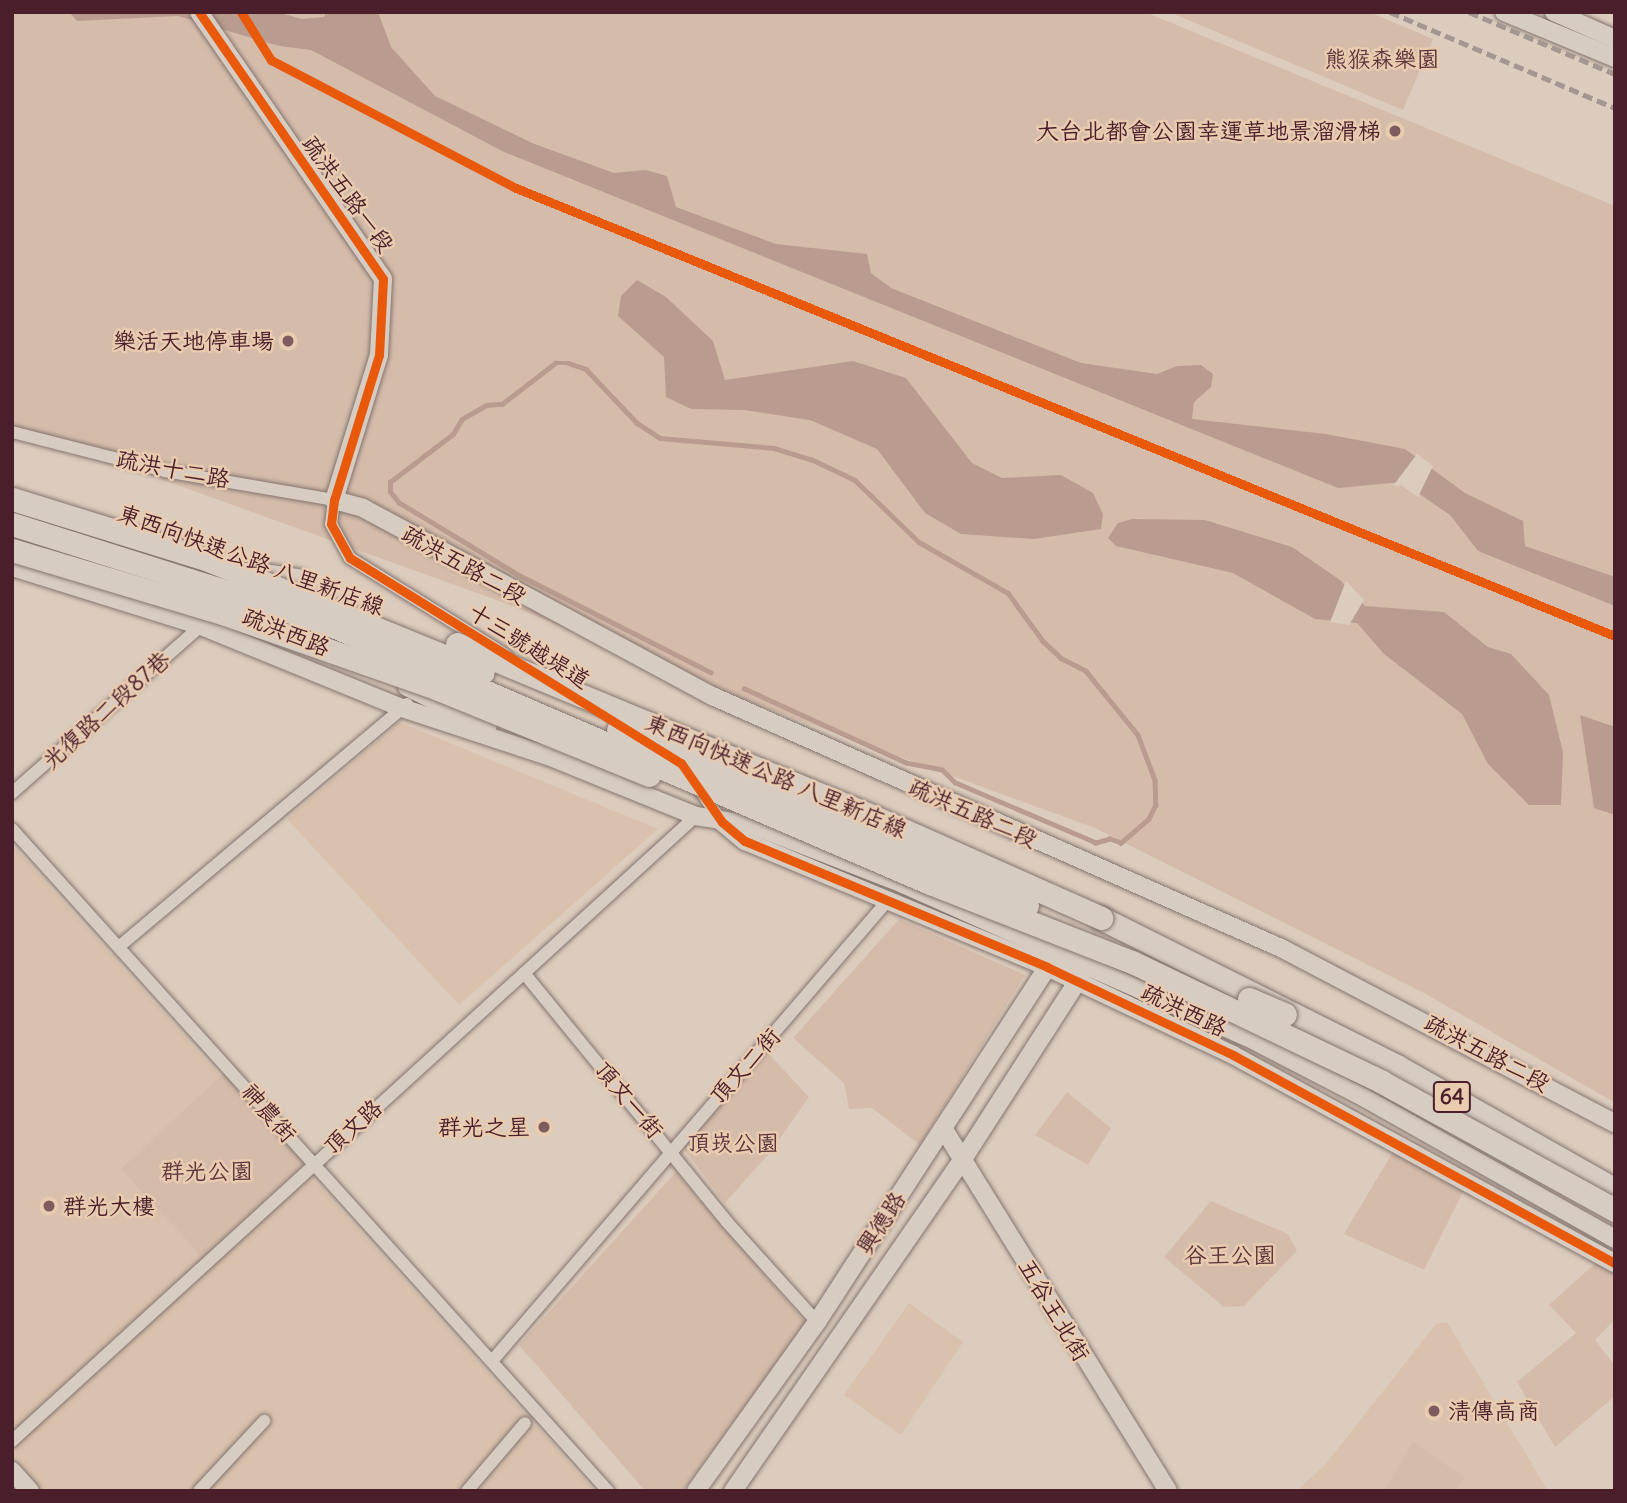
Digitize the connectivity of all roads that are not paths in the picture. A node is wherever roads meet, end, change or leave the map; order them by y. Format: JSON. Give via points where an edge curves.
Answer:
{"nodes":[{"id":1,"x":199,"y":12,"type":"edge"},
{"id":2,"x":1504,"y":12,"type":"edge"},
{"id":3,"x":1553,"y":12,"type":"edge"},
{"id":4,"x":1615,"y":39,"type":"edge"},
{"id":5,"x":1615,"y":58,"type":"edge"},
{"id":6,"x":12,"y":432,"type":"edge"},
{"id":7,"x":12,"y":484,"type":"edge"},
{"id":8,"x":12,"y":499,"type":"edge"},
{"id":9,"x":334,"y":500,"type":"junction"},
{"id":10,"x":12,"y":509,"type":"edge"},
{"id":11,"x":12,"y":524,"type":"edge"},
{"id":12,"x":12,"y":540,"type":"edge"},
{"id":13,"x":12,"y":550,"type":"edge"},
{"id":14,"x":12,"y":567,"type":"edge"},
{"id":15,"x":297,"y":580,"type":"junction"},
{"id":16,"x":201,"y":626,"type":"junction"},
{"id":17,"x":420,"y":693,"type":"junction"},
{"id":18,"x":402,"y":708,"type":"junction"},
{"id":19,"x":548,"y":756,"type":"junction"},
{"id":20,"x":12,"y":793,"type":"edge"},
{"id":21,"x":696,"y":816,"type":"junction"},
{"id":22,"x":723,"y":822,"type":"junction"},
{"id":23,"x":12,"y":830,"type":"edge"},
{"id":24,"x":817,"y":834,"type":"junction"},
{"id":25,"x":889,"y":899,"type":"junction"},
{"id":26,"x":121,"y":945,"type":"junction"},
{"id":27,"x":1058,"y":950,"type":"junction"},
{"id":28,"x":1088,"y":964,"type":"junction"},
{"id":29,"x":1047,"y":967,"type":"junction"},
{"id":30,"x":524,"y":973,"type":"junction"},
{"id":31,"x":1077,"y":981,"type":"junction"},
{"id":32,"x":1284,"y":1014,"type":"junction"},
{"id":33,"x":1615,"y":1123,"type":"edge"},
{"id":34,"x":943,"y":1128,"type":"junction"},
{"id":35,"x":670,"y":1150,"type":"junction"},
{"id":36,"x":963,"y":1160,"type":"junction"},
{"id":37,"x":313,"y":1163,"type":"junction"},
{"id":38,"x":1615,"y":1190,"type":"edge"},
{"id":39,"x":1615,"y":1210,"type":"edge"},
{"id":40,"x":1615,"y":1239,"type":"edge"},
{"id":41,"x":1615,"y":1264,"type":"edge"},
{"id":42,"x":817,"y":1322,"type":"junction"},
{"id":43,"x":492,"y":1361,"type":"junction"},
{"id":44,"x":264,"y":1421,"type":"dead end"},
{"id":45,"x":525,"y":1423,"type":"dead end"},
{"id":46,"x":12,"y":1441,"type":"edge"},
{"id":47,"x":12,"y":1471,"type":"edge"},
{"id":48,"x":30,"y":1491,"type":"edge"},
{"id":49,"x":199,"y":1491,"type":"edge"},
{"id":50,"x":467,"y":1491,"type":"edge"},
{"id":51,"x":608,"y":1491,"type":"edge"},
{"id":52,"x":696,"y":1491,"type":"edge"},
{"id":53,"x":733,"y":1491,"type":"edge"},
{"id":54,"x":1168,"y":1491,"type":"edge"}],
"edges":[{"from":1,"to":9,"type":"street","name":"疏洪五路一段","via":[[383,279],[379,355]]},
{"from":2,"to":5,"type":"street"},
{"from":3,"to":4,"type":"street"},
{"from":6,"to":9,"type":"street","name":"疏洪十二路","via":[[165,471]]},
{"from":7,"to":15,"type":"highway","via":[[239,556]]},
{"from":8,"to":32,"type":"highway","name":"東西向快速公路 八里新店線","number":"64","bridge":true,"via":[[206,559],[375,625]]},
{"from":9,"to":22,"type":"street","name":"十三號越堤道","via":[[331,524],[350,558],[681,763]]},
{"from":9,"to":33,"type":"street","name":"疏洪五路二段","via":[[363,509],[710,695],[1281,948]]},
{"from":10,"to":15,"type":"highway","bridge":true,"via":[[185,558]]},
{"from":11,"to":24,"type":"highway","name":"東西向快速公路 八里新店線","number":"64","bridge":true,"via":[[313,618]]},
{"from":12,"to":17,"type":"street","name":"疏洪西路","via":[[302,636]]},
{"from":13,"to":24,"type":"highway","bridge":true,"via":[[225,614],[436,688],[609,761]]},
{"from":14,"to":16,"type":"street","name":"疏洪西路"},
{"from":15,"to":32,"type":"highway","bridge":true,"via":[[959,853],[1101,918]]},
{"from":16,"to":18,"type":"street","name":"疏洪西路"},
{"from":16,"to":20,"type":"street","name":"光復路二段87巷"},
{"from":17,"to":18,"type":"street"},
{"from":17,"to":19,"type":"street","name":"疏洪西路"},
{"from":18,"to":19,"type":"street","name":"疏洪西路"},
{"from":18,"to":26,"type":"street"},
{"from":19,"to":21,"type":"street","name":"疏洪西路"},
{"from":21,"to":22,"type":"street","name":"疏洪西路"},
{"from":21,"to":30,"type":"street","name":"頂文路"},
{"from":22,"to":25,"type":"street","name":"疏洪西路","via":[[744,841]]},
{"from":22,"to":27,"type":"street","name":"疏洪西路","via":[[752,824]]},
{"from":23,"to":26,"type":"street","name":"神農街"},
{"from":24,"to":39,"type":"highway","name":"東西向快速公路 八里新店線","number":"64","bridge":true,"via":[[1132,962],[1264,1022],[1522,1156]]},
{"from":25,"to":29,"type":"street","name":"疏洪西路"},
{"from":25,"to":35,"type":"street","name":"頂文二街"},
{"from":26,"to":37,"type":"street","name":"神農街"},
{"from":27,"to":28,"type":"street","name":"疏洪西路"},
{"from":27,"to":29,"type":"street","name":"興德路"},
{"from":28,"to":31,"type":"street","name":"興德路"},
{"from":28,"to":40,"type":"street","name":"疏洪西路","via":[[1365,1098]]},
{"from":29,"to":31,"type":"street","name":"疏洪西路"},
{"from":29,"to":34,"type":"street","name":"興德路"},
{"from":30,"to":35,"type":"street","name":"頂文一街"},
{"from":30,"to":37,"type":"street","name":"頂文路"},
{"from":31,"to":36,"type":"street","name":"興德路"},
{"from":31,"to":41,"type":"street","name":"疏洪西路","via":[[1340,1111]]},
{"from":32,"to":38,"type":"highway","name":"東西向快速公路 八里新店線","number":"64","via":[[1398,1067]]},
{"from":34,"to":36,"type":"street","name":"五谷王北街"},
{"from":34,"to":42,"type":"street","name":"興德路"},
{"from":35,"to":42,"type":"street","name":"頂文一街"},
{"from":35,"to":43,"type":"street","name":"頂文二街"},
{"from":36,"to":53,"type":"street","name":"興德路"},
{"from":36,"to":54,"type":"street","name":"五谷王北街"},
{"from":37,"to":43,"type":"street","name":"神農街"},
{"from":37,"to":46,"type":"street","name":"頂文路"},
{"from":42,"to":52,"type":"street","name":"興德路"},
{"from":43,"to":51,"type":"street","name":"神農街"},
{"from":44,"to":49,"type":"street"},
{"from":45,"to":50,"type":"street"},
{"from":47,"to":48,"type":"street"}]}
